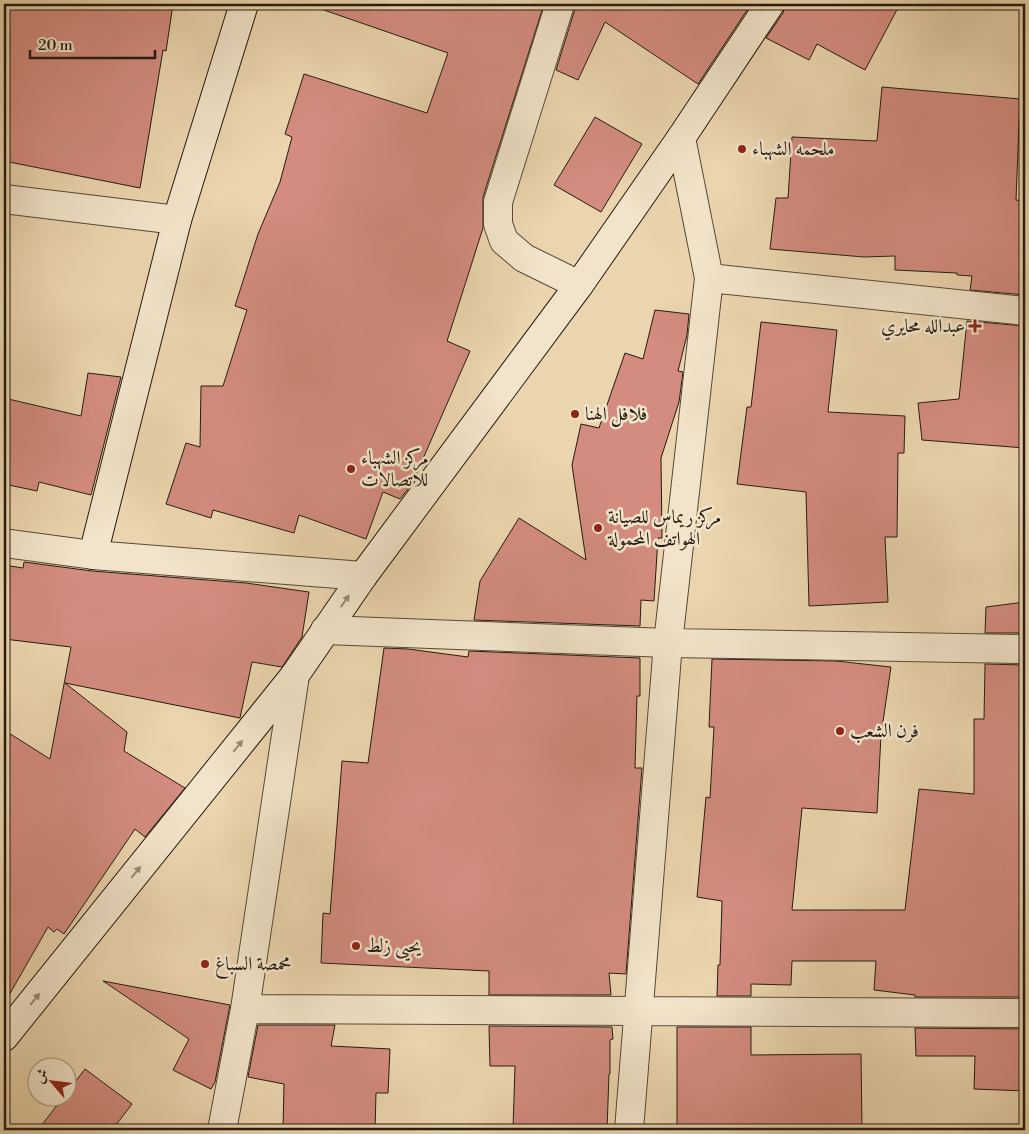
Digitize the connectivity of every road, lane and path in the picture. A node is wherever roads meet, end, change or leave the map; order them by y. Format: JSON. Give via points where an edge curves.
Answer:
{"nodes":[{"id":1,"x":244,"y":4,"type":"edge"},
{"id":2,"x":560,"y":4,"type":"edge"},
{"id":3,"x":770,"y":4,"type":"edge"},
{"id":4,"x":681,"y":138,"type":"junction"},
{"id":5,"x":4,"y":199,"type":"edge"},
{"id":6,"x":176,"y":220,"type":"junction"},
{"id":7,"x":709,"y":278,"type":"junction"},
{"id":8,"x":579,"y":285,"type":"junction"},
{"id":9,"x":1025,"y":311,"type":"edge"},
{"id":10,"x":4,"y":544,"type":"edge"},
{"id":11,"x":92,"y":555,"type":"junction"},
{"id":12,"x":363,"y":576,"type":"junction"},
{"id":13,"x":325,"y":630,"type":"junction"},
{"id":14,"x":668,"y":644,"type":"junction"},
{"id":15,"x":1025,"y":649,"type":"edge"},
{"id":16,"x":295,"y":674,"type":"junction"},
{"id":17,"x":246,"y":1009,"type":"junction"},
{"id":18,"x":639,"y":1011,"type":"junction"},
{"id":19,"x":1025,"y":1013,"type":"edge"},
{"id":20,"x":4,"y":1037,"type":"edge"},
{"id":21,"x":222,"y":1130,"type":"edge"},
{"id":22,"x":629,"y":1130,"type":"edge"}],
"edges":[{"from":1,"to":6,"type":"street"},
{"from":2,"to":8,"type":"street","via":[[498,202],[498,224],[504,241],[524,258]]},
{"from":3,"to":4,"type":"street"},
{"from":4,"to":7,"type":"street"},
{"from":4,"to":8,"type":"street"},
{"from":5,"to":6,"type":"street"},
{"from":6,"to":11,"type":"street"},
{"from":7,"to":9,"type":"street"},
{"from":7,"to":14,"type":"street"},
{"from":8,"to":12,"type":"street"},
{"from":10,"to":11,"type":"street"},
{"from":11,"to":12,"type":"street"},
{"from":13,"to":12,"type":"street","one_way":true},
{"from":13,"to":14,"type":"street"},
{"from":13,"to":16,"type":"street"},
{"from":14,"to":15,"type":"street"},
{"from":14,"to":18,"type":"street"},
{"from":16,"to":17,"type":"street"},
{"from":20,"to":16,"type":"street","one_way":true},
{"from":17,"to":18,"type":"street"},
{"from":17,"to":21,"type":"street"},
{"from":18,"to":19,"type":"street"},
{"from":18,"to":22,"type":"street"}]}
